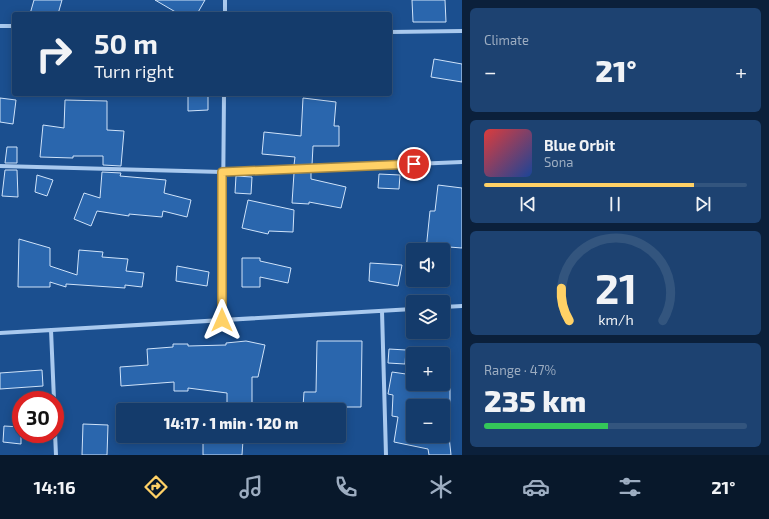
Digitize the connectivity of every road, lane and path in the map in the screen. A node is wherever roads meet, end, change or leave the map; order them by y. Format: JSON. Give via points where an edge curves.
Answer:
{"nodes":[{"id":1,"x":225,"y":0,"type":"edge"},
{"id":2,"x":225,"y":12,"type":"edge"},
{"id":3,"x":0,"y":26,"type":"edge"},
{"id":4,"x":12,"y":26,"type":"edge"},
{"id":5,"x":462,"y":31,"type":"edge"},
{"id":6,"x":392,"y":32,"type":"edge"},
{"id":7,"x":224,"y":96,"type":"edge"},
{"id":8,"x":462,"y":162,"type":"edge"},
{"id":9,"x":0,"y":166,"type":"edge"},
{"id":10,"x":222,"y":172,"type":"junction"},
{"id":11,"x":462,"y":306,"type":"edge"},
{"id":12,"x":450,"y":307,"type":"edge"},
{"id":13,"x":406,"y":309,"type":"edge"},
{"id":14,"x":382,"y":311,"type":"junction"},
{"id":15,"x":222,"y":320,"type":"junction"},
{"id":16,"x":51,"y":330,"type":"junction"},
{"id":17,"x":0,"y":333,"type":"edge"},
{"id":18,"x":54,"y":391,"type":"edge"},
{"id":19,"x":55,"y":443,"type":"edge"},
{"id":20,"x":56,"y":455,"type":"edge"},
{"id":21,"x":386,"y":455,"type":"edge"}],
"edges":[{"from":1,"to":2,"type":"street"},
{"from":3,"to":4,"type":"street"},
{"from":5,"to":6,"type":"street"},
{"from":7,"to":10,"type":"street"},
{"from":8,"to":10,"type":"street"},
{"from":9,"to":10,"type":"street"},
{"from":10,"to":15,"type":"street"},
{"from":11,"to":12,"type":"street"},
{"from":13,"to":14,"type":"street"},
{"from":14,"to":15,"type":"street"},
{"from":14,"to":21,"type":"street"},
{"from":15,"to":16,"type":"street"},
{"from":16,"to":17,"type":"street"},
{"from":16,"to":18,"type":"street"},
{"from":19,"to":20,"type":"street"}]}
